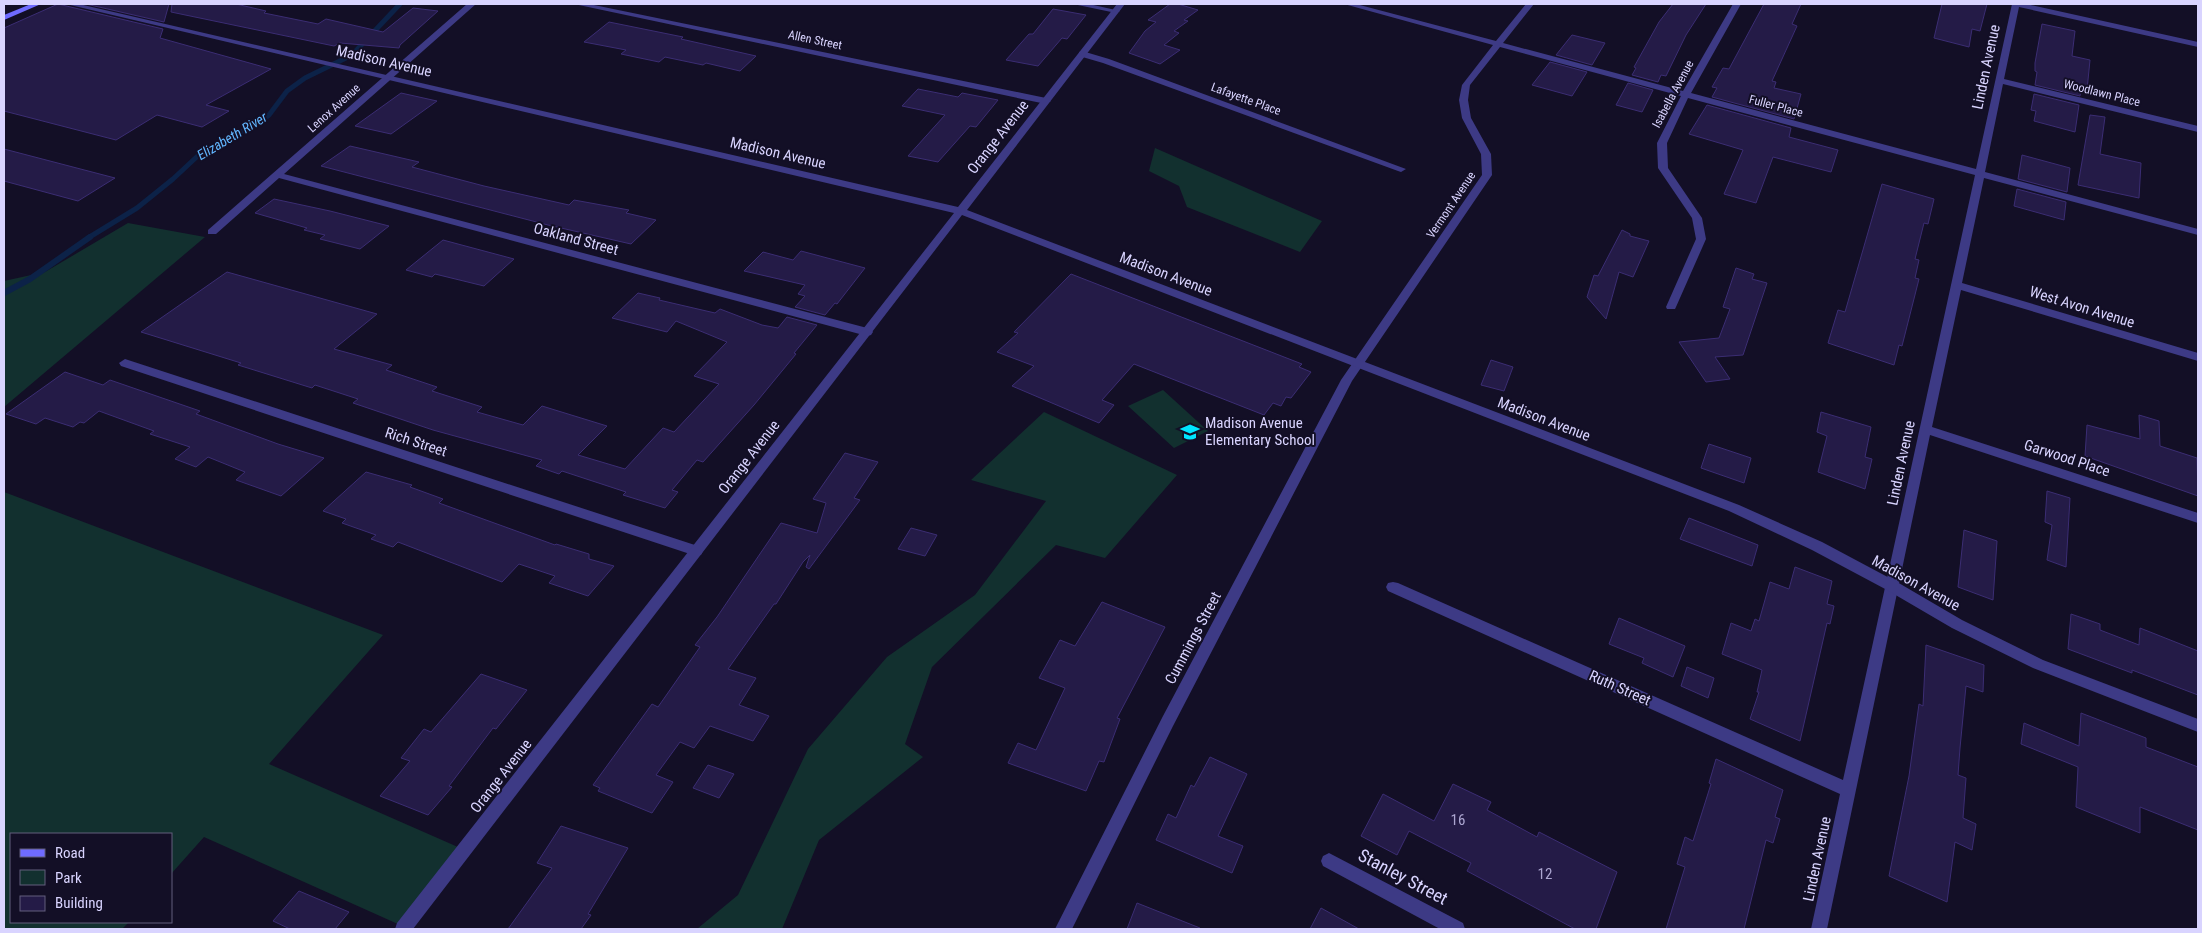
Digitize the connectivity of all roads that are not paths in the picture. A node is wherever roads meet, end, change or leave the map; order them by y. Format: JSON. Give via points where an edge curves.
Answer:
{"nodes":[{"id":1,"x":37,"y":4,"type":"edge"},
{"id":2,"x":70,"y":4,"type":"edge"},
{"id":3,"x":472,"y":4,"type":"edge"},
{"id":4,"x":578,"y":4,"type":"edge"},
{"id":5,"x":1076,"y":4,"type":"edge"},
{"id":6,"x":1348,"y":4,"type":"edge"},
{"id":7,"x":1530,"y":4,"type":"edge"},
{"id":8,"x":1736,"y":4,"type":"edge"},
{"id":9,"x":2016,"y":4,"type":"edge"},
{"id":10,"x":1119,"y":7,"type":"edge"},
{"id":11,"x":4,"y":18,"type":"edge"},
{"id":12,"x":1498,"y":44,"type":"junction"},
{"id":13,"x":2198,"y":44,"type":"edge"},
{"id":14,"x":1082,"y":54,"type":"junction"},
{"id":15,"x":388,"y":77,"type":"junction"},
{"id":16,"x":2000,"y":81,"type":"junction"},
{"id":17,"x":1686,"y":94,"type":"junction"},
{"id":18,"x":1046,"y":101,"type":"junction"},
{"id":19,"x":2198,"y":129,"type":"edge"},
{"id":20,"x":1401,"y":169,"type":"dead end"},
{"id":21,"x":1980,"y":173,"type":"junction"},
{"id":22,"x":278,"y":175,"type":"junction"},
{"id":23,"x":960,"y":211,"type":"junction"},
{"id":24,"x":212,"y":232,"type":"dead end"},
{"id":25,"x":2198,"y":232,"type":"edge"},
{"id":26,"x":1956,"y":285,"type":"junction"},
{"id":27,"x":1671,"y":307,"type":"dead end"},
{"id":28,"x":867,"y":332,"type":"junction"},
{"id":29,"x":2198,"y":357,"type":"edge"},
{"id":30,"x":125,"y":363,"type":"dead end"},
{"id":31,"x":1357,"y":364,"type":"junction"},
{"id":32,"x":1925,"y":429,"type":"junction"},
{"id":33,"x":2198,"y":518,"type":"edge"},
{"id":34,"x":696,"y":551,"type":"junction"},
{"id":35,"x":1892,"y":586,"type":"junction"},
{"id":36,"x":1393,"y":587,"type":"dead end"},
{"id":37,"x":2198,"y":726,"type":"edge"},
{"id":38,"x":1848,"y":790,"type":"junction"},
{"id":39,"x":1329,"y":861,"type":"dead end"},
{"id":40,"x":403,"y":929,"type":"edge"},
{"id":41,"x":1064,"y":929,"type":"edge"},
{"id":42,"x":1457,"y":929,"type":"edge"},
{"id":43,"x":1819,"y":929,"type":"edge"}],
"edges":[{"from":1,"to":11,"type":"main road"},
{"from":2,"to":15,"type":"street","name":"Madison Avenue"},
{"from":3,"to":15,"type":"street","name":"Lenox Avenue"},
{"from":4,"to":18,"type":"street","name":"Allen Street"},
{"from":5,"to":10,"type":"street"},
{"from":6,"to":12,"type":"street","name":"Fuller Place"},
{"from":7,"to":12,"type":"street","name":"Vermont Avenue"},
{"from":8,"to":17,"type":"street","name":"Isabella Avenue"},
{"from":9,"to":13,"type":"street"},
{"from":9,"to":16,"type":"street","name":"Linden Avenue"},
{"from":10,"to":14,"type":"street","name":"Orange Avenue"},
{"from":12,"to":17,"type":"street","name":"Fuller Place"},
{"from":12,"to":31,"type":"street","name":"Vermont Avenue","via":[[1466,85],[1463,100],[1467,116],[1486,154],[1487,174]]},
{"from":14,"to":18,"type":"street","name":"Orange Avenue"},
{"from":14,"to":20,"type":"street","name":"Lafayette Place"},
{"from":15,"to":22,"type":"street","name":"Lenox Avenue"},
{"from":15,"to":23,"type":"street","name":"Madison Avenue"},
{"from":16,"to":19,"type":"street","name":"Woodlawn Place"},
{"from":16,"to":21,"type":"street","name":"Linden Avenue"},
{"from":17,"to":21,"type":"street","name":"Fuller Place"},
{"from":17,"to":27,"type":"street","name":"Isabella Avenue","via":[[1666,132],[1661,156],[1668,177],[1697,218],[1701,239]]},
{"from":18,"to":23,"type":"street","name":"Orange Avenue"},
{"from":21,"to":25,"type":"street","name":"Fuller Place"},
{"from":21,"to":26,"type":"street","name":"Linden Avenue"},
{"from":22,"to":24,"type":"street","name":"Lenox Avenue"},
{"from":22,"to":28,"type":"street","name":"Oakland Street"},
{"from":23,"to":28,"type":"street","name":"Orange Avenue"},
{"from":23,"to":31,"type":"street","name":"Madison Avenue"},
{"from":26,"to":29,"type":"street","name":"West Avon Avenue"},
{"from":26,"to":32,"type":"street","name":"Linden Avenue"},
{"from":28,"to":34,"type":"street","name":"Orange Avenue"},
{"from":30,"to":34,"type":"street","name":"Rich Street"},
{"from":31,"to":35,"type":"street","name":"Madison Avenue","via":[[1734,508],[1817,546]]},
{"from":31,"to":41,"type":"street","name":"Cummings Street","via":[[1168,721]]},
{"from":32,"to":33,"type":"street","name":"Garwood Place"},
{"from":32,"to":35,"type":"street","name":"Linden Avenue"},
{"from":34,"to":40,"type":"street","name":"Orange Avenue"},
{"from":35,"to":37,"type":"street","name":"Madison Avenue","via":[[2038,664]]},
{"from":35,"to":38,"type":"street","name":"Linden Avenue"},
{"from":36,"to":38,"type":"street","name":"Ruth Street"},
{"from":38,"to":43,"type":"street","name":"Linden Avenue"},
{"from":39,"to":42,"type":"street","name":"Stanley Street"}]}
